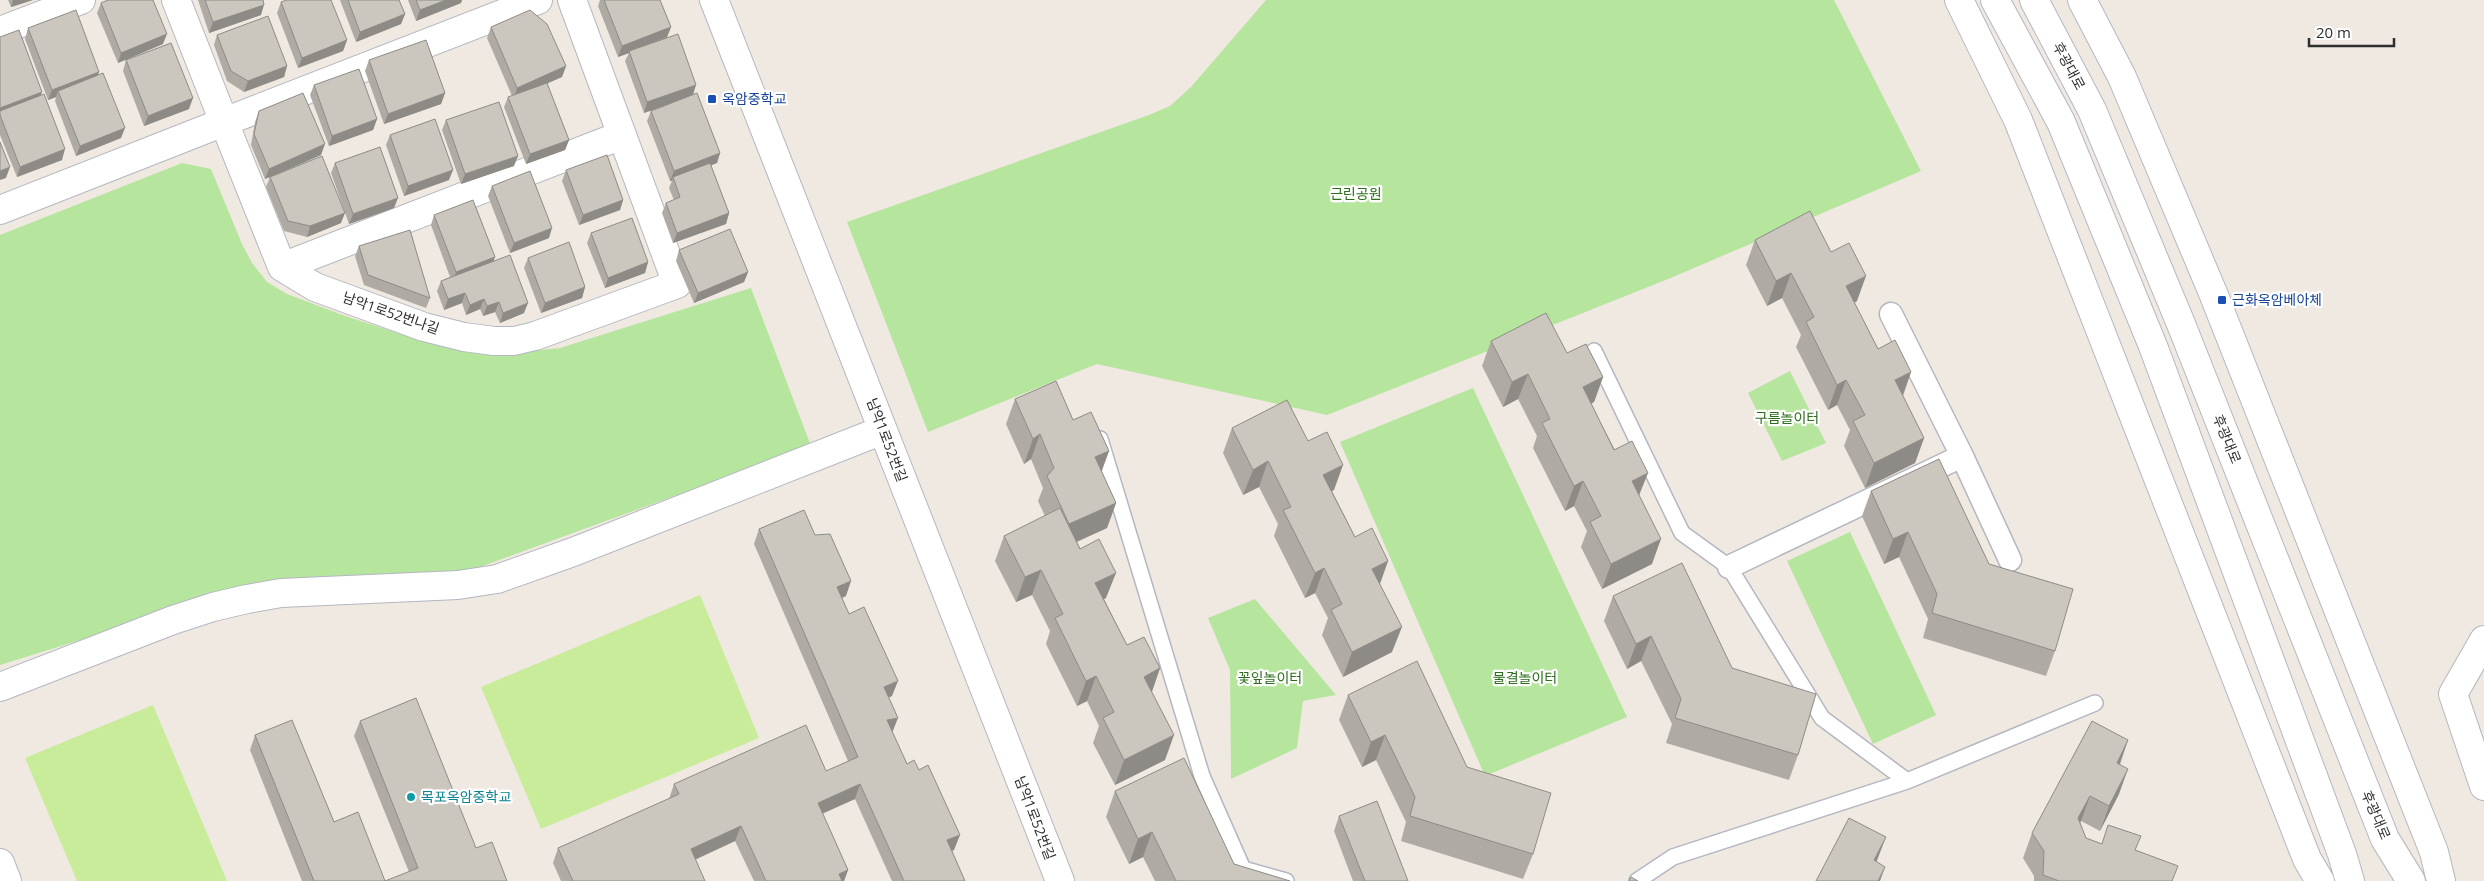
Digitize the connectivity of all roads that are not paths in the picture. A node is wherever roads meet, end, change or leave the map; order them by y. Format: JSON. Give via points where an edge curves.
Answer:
{"nodes":[{"id":1,"x":81,"y":0,"type":"edge"},
{"id":2,"x":176,"y":0,"type":"edge"},
{"id":3,"x":538,"y":0,"type":"edge"},
{"id":4,"x":572,"y":0,"type":"edge"},
{"id":5,"x":714,"y":0,"type":"edge"},
{"id":6,"x":1959,"y":0,"type":"edge"},
{"id":7,"x":1995,"y":0,"type":"edge"},
{"id":8,"x":2034,"y":0,"type":"edge"},
{"id":9,"x":2082,"y":0,"type":"edge"},
{"id":10,"x":0,"y":31,"type":"edge"},
{"id":11,"x":224,"y":122,"type":"junction"},
{"id":12,"x":622,"y":135,"type":"junction"},
{"id":13,"x":0,"y":210,"type":"edge"},
{"id":14,"x":282,"y":266,"type":"junction"},
{"id":15,"x":1892,"y":314,"type":"dead end"},
{"id":16,"x":1594,"y":351,"type":"dead end"},
{"id":17,"x":883,"y":430,"type":"junction"},
{"id":18,"x":1098,"y":435,"type":"edge"},
{"id":19,"x":1962,"y":456,"type":"junction"},
{"id":20,"x":2010,"y":560,"type":"dead end"},
{"id":21,"x":1729,"y":567,"type":"junction"},
{"id":22,"x":2484,"y":640,"type":"edge"},
{"id":23,"x":0,"y":687,"type":"edge"},
{"id":24,"x":2095,"y":703,"type":"dead end"},
{"id":25,"x":1907,"y":781,"type":"junction"},
{"id":26,"x":2484,"y":786,"type":"edge"},
{"id":27,"x":0,"y":864,"type":"edge"},
{"id":28,"x":2312,"y":874,"type":"edge"},
{"id":29,"x":7,"y":881,"type":"edge"},
{"id":30,"x":1060,"y":881,"type":"edge"},
{"id":31,"x":1286,"y":881,"type":"edge"},
{"id":32,"x":1637,"y":881,"type":"edge"},
{"id":33,"x":2350,"y":881,"type":"edge"},
{"id":34,"x":2411,"y":881,"type":"edge"},
{"id":35,"x":2441,"y":881,"type":"edge"}],
"edges":[{"from":1,"to":10,"type":"street"},
{"from":2,"to":11,"type":"street"},
{"from":3,"to":11,"type":"street"},
{"from":4,"to":12,"type":"street"},
{"from":5,"to":17,"type":"street","name":"남악1로52번길"},
{"from":6,"to":28,"type":"street","via":[[2018,120]]},
{"from":7,"to":33,"type":"street","via":[[2061,122],[2153,346]]},
{"from":8,"to":34,"type":"street","name":"후광대로","via":[[2092,110],[2181,324],[2385,839]]},
{"from":9,"to":35,"type":"street","via":[[2122,77],[2213,293],[2434,852]]},
{"from":11,"to":13,"type":"street"},
{"from":11,"to":14,"type":"street"},
{"from":12,"to":14,"type":"street"},
{"from":12,"to":14,"type":"street","name":"남악1로52번나길","via":[[676,284],[535,336],[494,341],[424,327],[315,287]]},
{"from":15,"to":19,"type":"street"},
{"from":16,"to":21,"type":"lane","via":[[1682,533]]},
{"from":17,"to":23,"type":"street","via":[[497,579],[458,585],[281,592],[247,599],[173,620]]},
{"from":17,"to":30,"type":"street","name":"남악1로52번길"},
{"from":18,"to":31,"type":"lane","via":[[1202,776],[1243,869]]},
{"from":19,"to":20,"type":"street"},
{"from":19,"to":21,"type":"street"},
{"from":21,"to":25,"type":"lane","via":[[1822,718]]},
{"from":22,"to":26,"type":"street","via":[[2453,694]]},
{"from":24,"to":25,"type":"lane"},
{"from":25,"to":32,"type":"lane","via":[[1673,857]]},
{"from":27,"to":29,"type":"street"}]}
